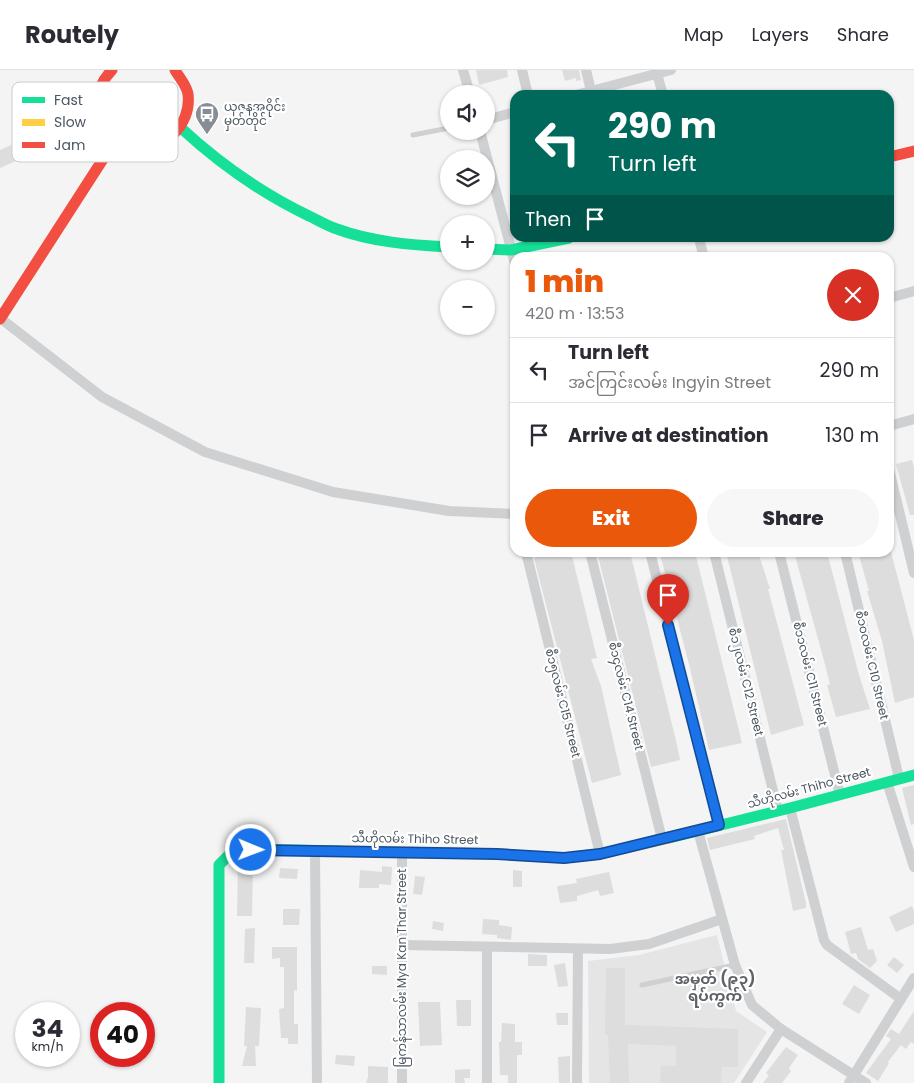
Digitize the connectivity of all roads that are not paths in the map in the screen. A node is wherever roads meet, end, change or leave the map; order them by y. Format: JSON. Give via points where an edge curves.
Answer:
{"nodes":[{"id":1,"x":112,"y":70,"type":"edge"},
{"id":2,"x":175,"y":70,"type":"edge"},
{"id":3,"x":463,"y":70,"type":"edge"},
{"id":4,"x":522,"y":70,"type":"edge"},
{"id":5,"x":586,"y":70,"type":"edge"},
{"id":6,"x":671,"y":70,"type":"edge"},
{"id":7,"x":657,"y":72,"type":"edge"},
{"id":8,"x":103,"y":82,"type":"edge"},
{"id":9,"x":467,"y":85,"type":"edge"},
{"id":10,"x":527,"y":90,"type":"edge"},
{"id":11,"x":591,"y":90,"type":"edge"},
{"id":12,"x":594,"y":90,"type":"edge"},
{"id":13,"x":662,"y":90,"type":"edge"},
{"id":14,"x":510,"y":113,"type":"edge"},
{"id":15,"x":495,"y":118,"type":"edge"},
{"id":16,"x":181,"y":128,"type":"junction"},
{"id":17,"x":440,"y":130,"type":"edge"},
{"id":18,"x":178,"y":131,"type":"edge"},
{"id":19,"x":413,"y":135,"type":"dead end"},
{"id":20,"x":482,"y":140,"type":"edge"},
{"id":21,"x":914,"y":151,"type":"edge"},
{"id":22,"x":894,"y":157,"type":"edge"},
{"id":23,"x":101,"y":162,"type":"edge"},
{"id":24,"x":550,"y":242,"type":"edge"},
{"id":25,"x":440,"y":246,"type":"edge"},
{"id":26,"x":495,"y":249,"type":"edge"},
{"id":27,"x":511,"y":250,"type":"junction"},
{"id":28,"x":914,"y":291,"type":"edge"},
{"id":29,"x":894,"y":297,"type":"edge"},
{"id":30,"x":0,"y":319,"type":"edge"},
{"id":31,"x":914,"y":419,"type":"edge"},
{"id":32,"x":894,"y":425,"type":"edge"},
{"id":33,"x":894,"y":490,"type":"edge"},
{"id":34,"x":510,"y":514,"type":"edge"},
{"id":35,"x":527,"y":557,"type":"edge"},
{"id":36,"x":591,"y":557,"type":"edge"},
{"id":37,"x":651,"y":557,"type":"edge"},
{"id":38,"x":715,"y":557,"type":"edge"},
{"id":39,"x":780,"y":557,"type":"edge"},
{"id":40,"x":846,"y":557,"type":"edge"},
{"id":41,"x":914,"y":573,"type":"edge"},
{"id":42,"x":914,"y":775,"type":"edge"},
{"id":43,"x":899,"y":778,"type":"junction"},
{"id":44,"x":887,"y":782,"type":"junction"},
{"id":45,"x":840,"y":795,"type":"junction"},
{"id":46,"x":790,"y":808,"type":"junction"},
{"id":47,"x":778,"y":811,"type":"junction"},
{"id":48,"x":719,"y":825,"type":"junction"},
{"id":49,"x":698,"y":831,"type":"junction"},
{"id":50,"x":662,"y":840,"type":"junction"},
{"id":51,"x":315,"y":851,"type":"junction"},
{"id":52,"x":402,"y":852,"type":"junction"},
{"id":53,"x":600,"y":854,"type":"junction"},
{"id":54,"x":914,"y":867,"type":"edge"},
{"id":55,"x":722,"y":920,"type":"junction"},
{"id":56,"x":402,"y":945,"type":"junction"},
{"id":57,"x":487,"y":947,"type":"junction"},
{"id":58,"x":578,"y":949,"type":"junction"},
{"id":59,"x":735,"y":965,"type":"junction"},
{"id":60,"x":914,"y":978,"type":"edge"},
{"id":61,"x":642,"y":985,"type":"dead end"},
{"id":62,"x":901,"y":999,"type":"junction"},
{"id":63,"x":781,"y":1029,"type":"junction"},
{"id":64,"x":851,"y":1079,"type":"edge"},
{"id":65,"x":219,"y":1083,"type":"edge"},
{"id":66,"x":317,"y":1083,"type":"edge"},
{"id":67,"x":402,"y":1083,"type":"edge"},
{"id":68,"x":488,"y":1083,"type":"edge"},
{"id":69,"x":578,"y":1083,"type":"edge"},
{"id":70,"x":746,"y":1083,"type":"edge"},
{"id":71,"x":866,"y":1083,"type":"edge"}],
"edges":[{"from":1,"to":8,"type":"street"},
{"from":2,"to":16,"type":"street","via":[[188,94],[188,112]]},
{"from":3,"to":9,"type":"street"},
{"from":4,"to":10,"type":"street"},
{"from":5,"to":11,"type":"street"},
{"from":6,"to":7,"type":"street"},
{"from":7,"to":12,"type":"street"},
{"from":7,"to":13,"type":"street"},
{"from":14,"to":15,"type":"street"},
{"from":16,"to":18,"type":"street"},
{"from":16,"to":25,"type":"street","via":[[236,175],[276,201],[336,229],[391,242]]},
{"from":17,"to":19,"type":"lane"},
{"from":20,"to":27,"type":"street"},
{"from":21,"to":22,"type":"street"},
{"from":23,"to":30,"type":"street"},
{"from":24,"to":27,"type":"street"},
{"from":26,"to":27,"type":"street"},
{"from":28,"to":29,"type":"street"},
{"from":30,"to":34,"type":"street","via":[[102,397],[205,452],[333,492],[450,510]]},
{"from":31,"to":32,"type":"street"},
{"from":33,"to":41,"type":"street"},
{"from":35,"to":53,"type":"street","name":"စီ၁၅လမ်း C15 Street"},
{"from":36,"to":50,"type":"street","name":"စီ၁၄လမ်း C14 Street"},
{"from":37,"to":48,"type":"street"},
{"from":38,"to":47,"type":"street","name":"စီ၁၂လမ်း C12 Street"},
{"from":39,"to":45,"type":"street","name":"စီ၁၁လမ်း C11 Street"},
{"from":40,"to":43,"type":"street","name":"စီ၁၀လမ်း C10 Street"},
{"from":42,"to":43,"type":"street","name":"သီဟိုလမ်း Thiho Street"},
{"from":43,"to":44,"type":"street","name":"သီဟိုလမ်း Thiho Street"},
{"from":44,"to":45,"type":"street","name":"သီဟိုလမ်း Thiho Street"},
{"from":44,"to":54,"type":"street"},
{"from":45,"to":46,"type":"street","name":"သီဟိုလမ်း Thiho Street"},
{"from":46,"to":47,"type":"street","name":"သီဟိုလမ်း Thiho Street"},
{"from":46,"to":62,"type":"street","via":[[824,940]]},
{"from":47,"to":48,"type":"street","name":"သီဟိုလမ်း Thiho Street"},
{"from":48,"to":49,"type":"street","name":"သီဟိုလမ်း Thiho Street"},
{"from":49,"to":50,"type":"street","name":"သီဟိုလမ်း Thiho Street"},
{"from":49,"to":55,"type":"street"},
{"from":50,"to":53,"type":"street","name":"သီဟိုလမ်း Thiho Street"},
{"from":51,"to":52,"type":"street","name":"သီဟိုလမ်း Thiho Street"},
{"from":51,"to":65,"type":"street","name":"သီဟိုလမ်း Thiho Street","via":[[235,849],[219,865]]},
{"from":51,"to":66,"type":"street"},
{"from":52,"to":53,"type":"street","name":"သီဟိုလမ်း Thiho Street","via":[[564,858]]},
{"from":52,"to":56,"type":"street","name":"မြကန်သာလမ်း Mya Kan Thar Street"},
{"from":55,"to":58,"type":"street","via":[[649,944],[610,950]]},
{"from":55,"to":59,"type":"street"},
{"from":56,"to":57,"type":"street"},
{"from":56,"to":67,"type":"street","name":"မြကန်သာလမ်း Mya Kan Thar Street"},
{"from":57,"to":58,"type":"street"},
{"from":57,"to":68,"type":"street"},
{"from":58,"to":69,"type":"street"},
{"from":59,"to":61,"type":"lane"},
{"from":59,"to":63,"type":"street","via":[[752,1005]]},
{"from":60,"to":62,"type":"street"},
{"from":62,"to":64,"type":"street"},
{"from":63,"to":64,"type":"street"},
{"from":63,"to":70,"type":"street"},
{"from":64,"to":71,"type":"street"}]}
